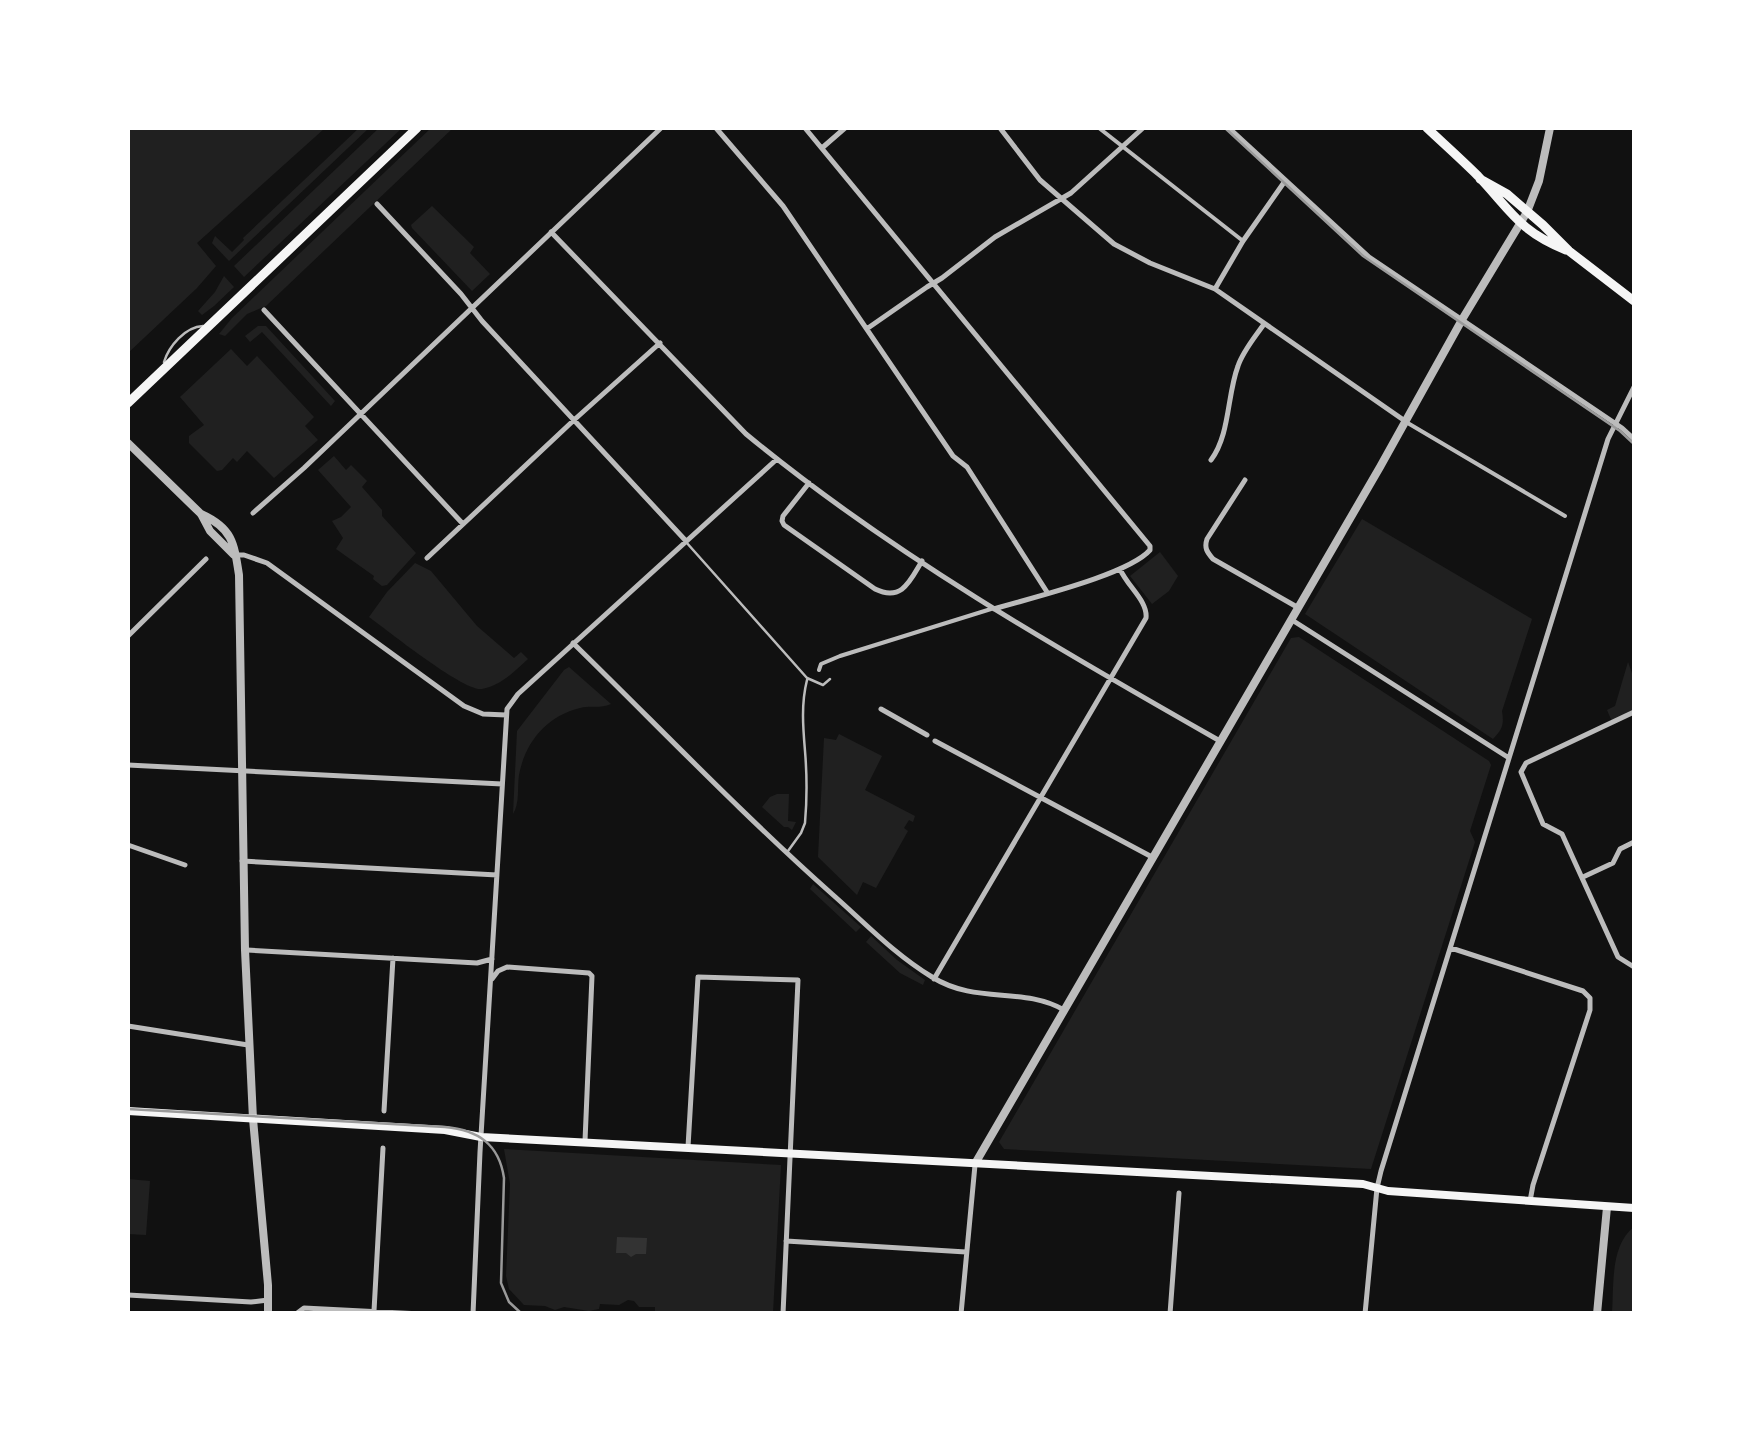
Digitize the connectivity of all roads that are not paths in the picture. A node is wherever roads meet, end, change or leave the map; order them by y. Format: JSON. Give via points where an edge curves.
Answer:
{"nodes":[{"id":1,"x":417,"y":128,"type":"edge"},
{"id":2,"x":662,"y":128,"type":"edge"},
{"id":3,"x":716,"y":128,"type":"edge"},
{"id":4,"x":805,"y":128,"type":"edge"},
{"id":5,"x":845,"y":128,"type":"edge"},
{"id":6,"x":1000,"y":128,"type":"edge"},
{"id":7,"x":1099,"y":128,"type":"edge"},
{"id":8,"x":1143,"y":128,"type":"edge"},
{"id":9,"x":1229,"y":128,"type":"edge"},
{"id":10,"x":1427,"y":128,"type":"edge"},
{"id":11,"x":1550,"y":128,"type":"edge"},
{"id":12,"x":1123,"y":147,"type":"junction"},
{"id":13,"x":822,"y":148,"type":"junction"},
{"id":14,"x":1480,"y":179,"type":"junction"},
{"id":15,"x":1284,"y":180,"type":"junction"},
{"id":16,"x":1062,"y":198,"type":"junction"},
{"id":17,"x":377,"y":204,"type":"dead end"},
{"id":18,"x":1527,"y":212,"type":"junction"},
{"id":19,"x":1520,"y":224,"type":"junction"},
{"id":20,"x":551,"y":232,"type":"junction"},
{"id":21,"x":1244,"y":241,"type":"junction"},
{"id":22,"x":1569,"y":252,"type":"junction"},
{"id":23,"x":934,"y":283,"type":"junction"},
{"id":24,"x":1215,"y":289,"type":"junction"},
{"id":25,"x":1632,"y":296,"type":"edge"},
{"id":26,"x":472,"y":308,"type":"junction"},
{"id":27,"x":264,"y":310,"type":"dead end"},
{"id":28,"x":1461,"y":320,"type":"junction"},
{"id":29,"x":1264,"y":324,"type":"junction"},
{"id":30,"x":868,"y":329,"type":"junction"},
{"id":31,"x":660,"y":343,"type":"junction"},
{"id":32,"x":1634,"y":386,"type":"edge"},
{"id":33,"x":128,"y":403,"type":"edge"},
{"id":34,"x":360,"y":415,"type":"junction"},
{"id":35,"x":574,"y":420,"type":"junction"},
{"id":36,"x":1405,"y":421,"type":"junction"},
{"id":37,"x":1614,"y":424,"type":"junction"},
{"id":38,"x":1634,"y":439,"type":"edge"},
{"id":39,"x":128,"y":443,"type":"edge"},
{"id":40,"x":776,"y":459,"type":"junction"},
{"id":41,"x":1210,"y":460,"type":"dead end"},
{"id":42,"x":1245,"y":480,"type":"dead end"},
{"id":43,"x":809,"y":484,"type":"junction"},
{"id":44,"x":253,"y":513,"type":"dead end"},
{"id":45,"x":1565,"y":516,"type":"dead end"},
{"id":46,"x":463,"y":525,"type":"junction"},
{"id":47,"x":686,"y":541,"type":"junction"},
{"id":48,"x":235,"y":556,"type":"junction"},
{"id":49,"x":206,"y":558,"type":"dead end"},
{"id":50,"x":428,"y":558,"type":"dead end"},
{"id":51,"x":922,"y":561,"type":"junction"},
{"id":52,"x":1120,"y":570,"type":"junction"},
{"id":53,"x":1047,"y":593,"type":"junction"},
{"id":54,"x":1297,"y":607,"type":"junction"},
{"id":55,"x":994,"y":609,"type":"junction"},
{"id":56,"x":1290,"y":620,"type":"junction"},
{"id":57,"x":128,"y":636,"type":"edge"},
{"id":58,"x":573,"y":643,"type":"junction"},
{"id":59,"x":819,"y":670,"type":"dead end"},
{"id":60,"x":1112,"y":677,"type":"junction"},
{"id":61,"x":807,"y":678,"type":"junction"},
{"id":62,"x":830,"y":679,"type":"dead end"},
{"id":63,"x":882,"y":709,"type":"dead end"},
{"id":64,"x":1634,"y":712,"type":"edge"},
{"id":65,"x":506,"y":715,"type":"junction"},
{"id":66,"x":926,"y":736,"type":"dead end"},
{"id":67,"x":935,"y":741,"type":"dead end"},
{"id":68,"x":1220,"y":741,"type":"junction"},
{"id":69,"x":1509,"y":758,"type":"junction"},
{"id":70,"x":128,"y":764,"type":"edge"},
{"id":71,"x":241,"y":770,"type":"junction"},
{"id":72,"x":502,"y":784,"type":"junction"},
{"id":73,"x":1042,"y":797,"type":"junction"},
{"id":74,"x":1634,"y":842,"type":"edge"},
{"id":75,"x":128,"y":845,"type":"edge"},
{"id":76,"x":787,"y":852,"type":"junction"},
{"id":77,"x":1152,"y":857,"type":"junction"},
{"id":78,"x":242,"y":860,"type":"junction"},
{"id":79,"x":185,"y":865,"type":"dead end"},
{"id":80,"x":498,"y":875,"type":"junction"},
{"id":81,"x":1583,"y":877,"type":"junction"},
{"id":82,"x":1450,"y":948,"type":"junction"},
{"id":83,"x":245,"y":950,"type":"junction"},
{"id":84,"x":392,"y":958,"type":"junction"},
{"id":85,"x":492,"y":959,"type":"junction"},
{"id":86,"x":1634,"y":967,"type":"edge"},
{"id":87,"x":934,"y":978,"type":"junction"},
{"id":88,"x":490,"y":982,"type":"junction"},
{"id":89,"x":1064,"y":1010,"type":"junction"},
{"id":90,"x":128,"y":1026,"type":"edge"},
{"id":91,"x":249,"y":1046,"type":"junction"},
{"id":92,"x":128,"y":1111,"type":"edge"},
{"id":93,"x":384,"y":1111,"type":"dead end"},
{"id":94,"x":253,"y":1119,"type":"junction"},
{"id":95,"x":481,"y":1136,"type":"junction"},
{"id":96,"x":585,"y":1142,"type":"junction"},
{"id":97,"x":688,"y":1147,"type":"junction"},
{"id":98,"x":383,"y":1148,"type":"dead end"},
{"id":99,"x":790,"y":1153,"type":"junction"},
{"id":100,"x":976,"y":1162,"type":"junction"},
{"id":101,"x":1377,"y":1188,"type":"junction"},
{"id":102,"x":1179,"y":1193,"type":"dead end"},
{"id":103,"x":1530,"y":1201,"type":"junction"},
{"id":104,"x":1607,"y":1207,"type":"junction"},
{"id":105,"x":1634,"y":1208,"type":"edge"},
{"id":106,"x":786,"y":1241,"type":"junction"},
{"id":107,"x":966,"y":1252,"type":"junction"},
{"id":108,"x":128,"y":1295,"type":"edge"},
{"id":109,"x":268,"y":1300,"type":"junction"},
{"id":110,"x":297,"y":1312,"type":"edge"},
{"id":111,"x":374,"y":1312,"type":"edge"},
{"id":112,"x":268,"y":1314,"type":"edge"},
{"id":113,"x":421,"y":1314,"type":"edge"},
{"id":114,"x":473,"y":1314,"type":"edge"},
{"id":115,"x":784,"y":1314,"type":"edge"},
{"id":116,"x":961,"y":1314,"type":"edge"},
{"id":117,"x":1170,"y":1314,"type":"edge"},
{"id":118,"x":1365,"y":1314,"type":"edge"},
{"id":119,"x":1598,"y":1314,"type":"edge"}],
"edges":[{"from":1,"to":33,"type":"main road"},
{"from":2,"to":20,"type":"street"},
{"from":3,"to":30,"type":"street","via":[[783,206]]},
{"from":4,"to":13,"type":"street"},
{"from":5,"to":13,"type":"street"},
{"from":6,"to":16,"type":"street"},
{"from":7,"to":12,"type":"street"},
{"from":8,"to":12,"type":"street"},
{"from":9,"to":15,"type":"street"},
{"from":10,"to":14,"type":"main road"},
{"from":11,"to":18,"type":"street"},
{"from":12,"to":16,"type":"street"},
{"from":12,"to":21,"type":"street"},
{"from":13,"to":23,"type":"street"},
{"from":14,"to":18,"type":"main road"},
{"from":14,"to":19,"type":"main road"},
{"from":15,"to":21,"type":"street"},
{"from":15,"to":28,"type":"street","via":[[1362,252]]},
{"from":16,"to":23,"type":"street"},
{"from":16,"to":24,"type":"street","via":[[1114,244]]},
{"from":17,"to":26,"type":"street"},
{"from":18,"to":19,"type":"street"},
{"from":18,"to":22,"type":"main road"},
{"from":19,"to":22,"type":"main road"},
{"from":19,"to":28,"type":"street"},
{"from":20,"to":26,"type":"street"},
{"from":20,"to":31,"type":"street"},
{"from":21,"to":24,"type":"street"},
{"from":22,"to":25,"type":"main road"},
{"from":23,"to":30,"type":"street"},
{"from":23,"to":52,"type":"street","via":[[1147,540],[1150,550]]},
{"from":24,"to":29,"type":"street"},
{"from":26,"to":34,"type":"street"},
{"from":26,"to":35,"type":"street"},
{"from":27,"to":34,"type":"street"},
{"from":28,"to":36,"type":"street"},
{"from":28,"to":37,"type":"street"},
{"from":29,"to":36,"type":"street"},
{"from":29,"to":41,"type":"street","via":[[1236,368]]},
{"from":30,"to":53,"type":"street","via":[[953,456],[967,466]]},
{"from":31,"to":35,"type":"street"},
{"from":31,"to":40,"type":"street"},
{"from":32,"to":37,"type":"street"},
{"from":34,"to":44,"type":"street"},
{"from":34,"to":46,"type":"street"},
{"from":35,"to":46,"type":"street"},
{"from":35,"to":47,"type":"street"},
{"from":36,"to":45,"type":"street"},
{"from":36,"to":54,"type":"street"},
{"from":37,"to":38,"type":"street"},
{"from":37,"to":69,"type":"street"},
{"from":39,"to":48,"type":"street","via":[[201,514],[225,528]]},
{"from":40,"to":43,"type":"street"},
{"from":40,"to":47,"type":"street"},
{"from":42,"to":54,"type":"street","via":[[1206,552]]},
{"from":43,"to":51,"type":"street"},
{"from":43,"to":51,"type":"street","via":[[783,516],[784,525],[875,589],[901,591]]},
{"from":46,"to":50,"type":"street"},
{"from":47,"to":58,"type":"street"},
{"from":47,"to":61,"type":"lane"},
{"from":48,"to":65,"type":"street","via":[[267,564],[464,706]]},
{"from":48,"to":71,"type":"street"},
{"from":49,"to":57,"type":"street"},
{"from":51,"to":55,"type":"street"},
{"from":52,"to":53,"type":"street"},
{"from":52,"to":60,"type":"street","via":[[1148,612]]},
{"from":53,"to":55,"type":"street"},
{"from":54,"to":56,"type":"street"},
{"from":55,"to":59,"type":"street","via":[[840,656]]},
{"from":55,"to":60,"type":"street"},
{"from":56,"to":68,"type":"street"},
{"from":56,"to":69,"type":"street"},
{"from":58,"to":65,"type":"street","via":[[513,699]]},
{"from":58,"to":76,"type":"street"},
{"from":60,"to":68,"type":"street"},
{"from":60,"to":73,"type":"street"},
{"from":61,"to":62,"type":"lane","via":[[822,684]]},
{"from":61,"to":76,"type":"lane","via":[[805,823]]},
{"from":63,"to":66,"type":"street"},
{"from":64,"to":81,"type":"street","via":[[1522,766],[1541,820],[1562,834]]},
{"from":65,"to":72,"type":"street"},
{"from":67,"to":73,"type":"street"},
{"from":68,"to":77,"type":"street"},
{"from":69,"to":82,"type":"street"},
{"from":70,"to":71,"type":"street"},
{"from":71,"to":72,"type":"street"},
{"from":71,"to":78,"type":"street"},
{"from":72,"to":80,"type":"street"},
{"from":73,"to":77,"type":"street"},
{"from":73,"to":87,"type":"street"},
{"from":74,"to":81,"type":"street","via":[[1613,863]]},
{"from":75,"to":79,"type":"street"},
{"from":76,"to":87,"type":"street","via":[[890,948]]},
{"from":77,"to":89,"type":"street"},
{"from":78,"to":80,"type":"street"},
{"from":78,"to":83,"type":"street"},
{"from":80,"to":85,"type":"street"},
{"from":81,"to":86,"type":"street","via":[[1618,957]]},
{"from":82,"to":101,"type":"street"},
{"from":82,"to":103,"type":"street","via":[[1590,998]]},
{"from":83,"to":84,"type":"street"},
{"from":83,"to":91,"type":"street"},
{"from":84,"to":85,"type":"street","via":[[477,964]]},
{"from":84,"to":93,"type":"street"},
{"from":85,"to":88,"type":"street"},
{"from":87,"to":89,"type":"street","via":[[964,992],[1032,998]]},
{"from":88,"to":95,"type":"street"},
{"from":88,"to":96,"type":"street","via":[[508,967],[592,976]]},
{"from":89,"to":100,"type":"street"},
{"from":90,"to":91,"type":"street"},
{"from":91,"to":94,"type":"street"},
{"from":92,"to":94,"type":"main road"},
{"from":94,"to":95,"type":"main road"},
{"from":94,"to":109,"type":"street"},
{"from":95,"to":96,"type":"main road"},
{"from":95,"to":114,"type":"street"},
{"from":96,"to":97,"type":"main road"},
{"from":97,"to":99,"type":"main road"},
{"from":97,"to":99,"type":"street","via":[[698,977],[798,980]]},
{"from":98,"to":111,"type":"street"},
{"from":99,"to":100,"type":"main road"},
{"from":99,"to":106,"type":"street"},
{"from":100,"to":101,"type":"main road"},
{"from":100,"to":107,"type":"street"},
{"from":101,"to":103,"type":"main road"},
{"from":101,"to":118,"type":"street"},
{"from":102,"to":117,"type":"street"},
{"from":103,"to":104,"type":"main road"},
{"from":104,"to":105,"type":"main road"},
{"from":104,"to":119,"type":"street"},
{"from":106,"to":107,"type":"street"},
{"from":106,"to":115,"type":"street"},
{"from":107,"to":116,"type":"street"},
{"from":108,"to":109,"type":"street"},
{"from":109,"to":112,"type":"street"},
{"from":110,"to":111,"type":"street"},
{"from":111,"to":113,"type":"street"}]}
